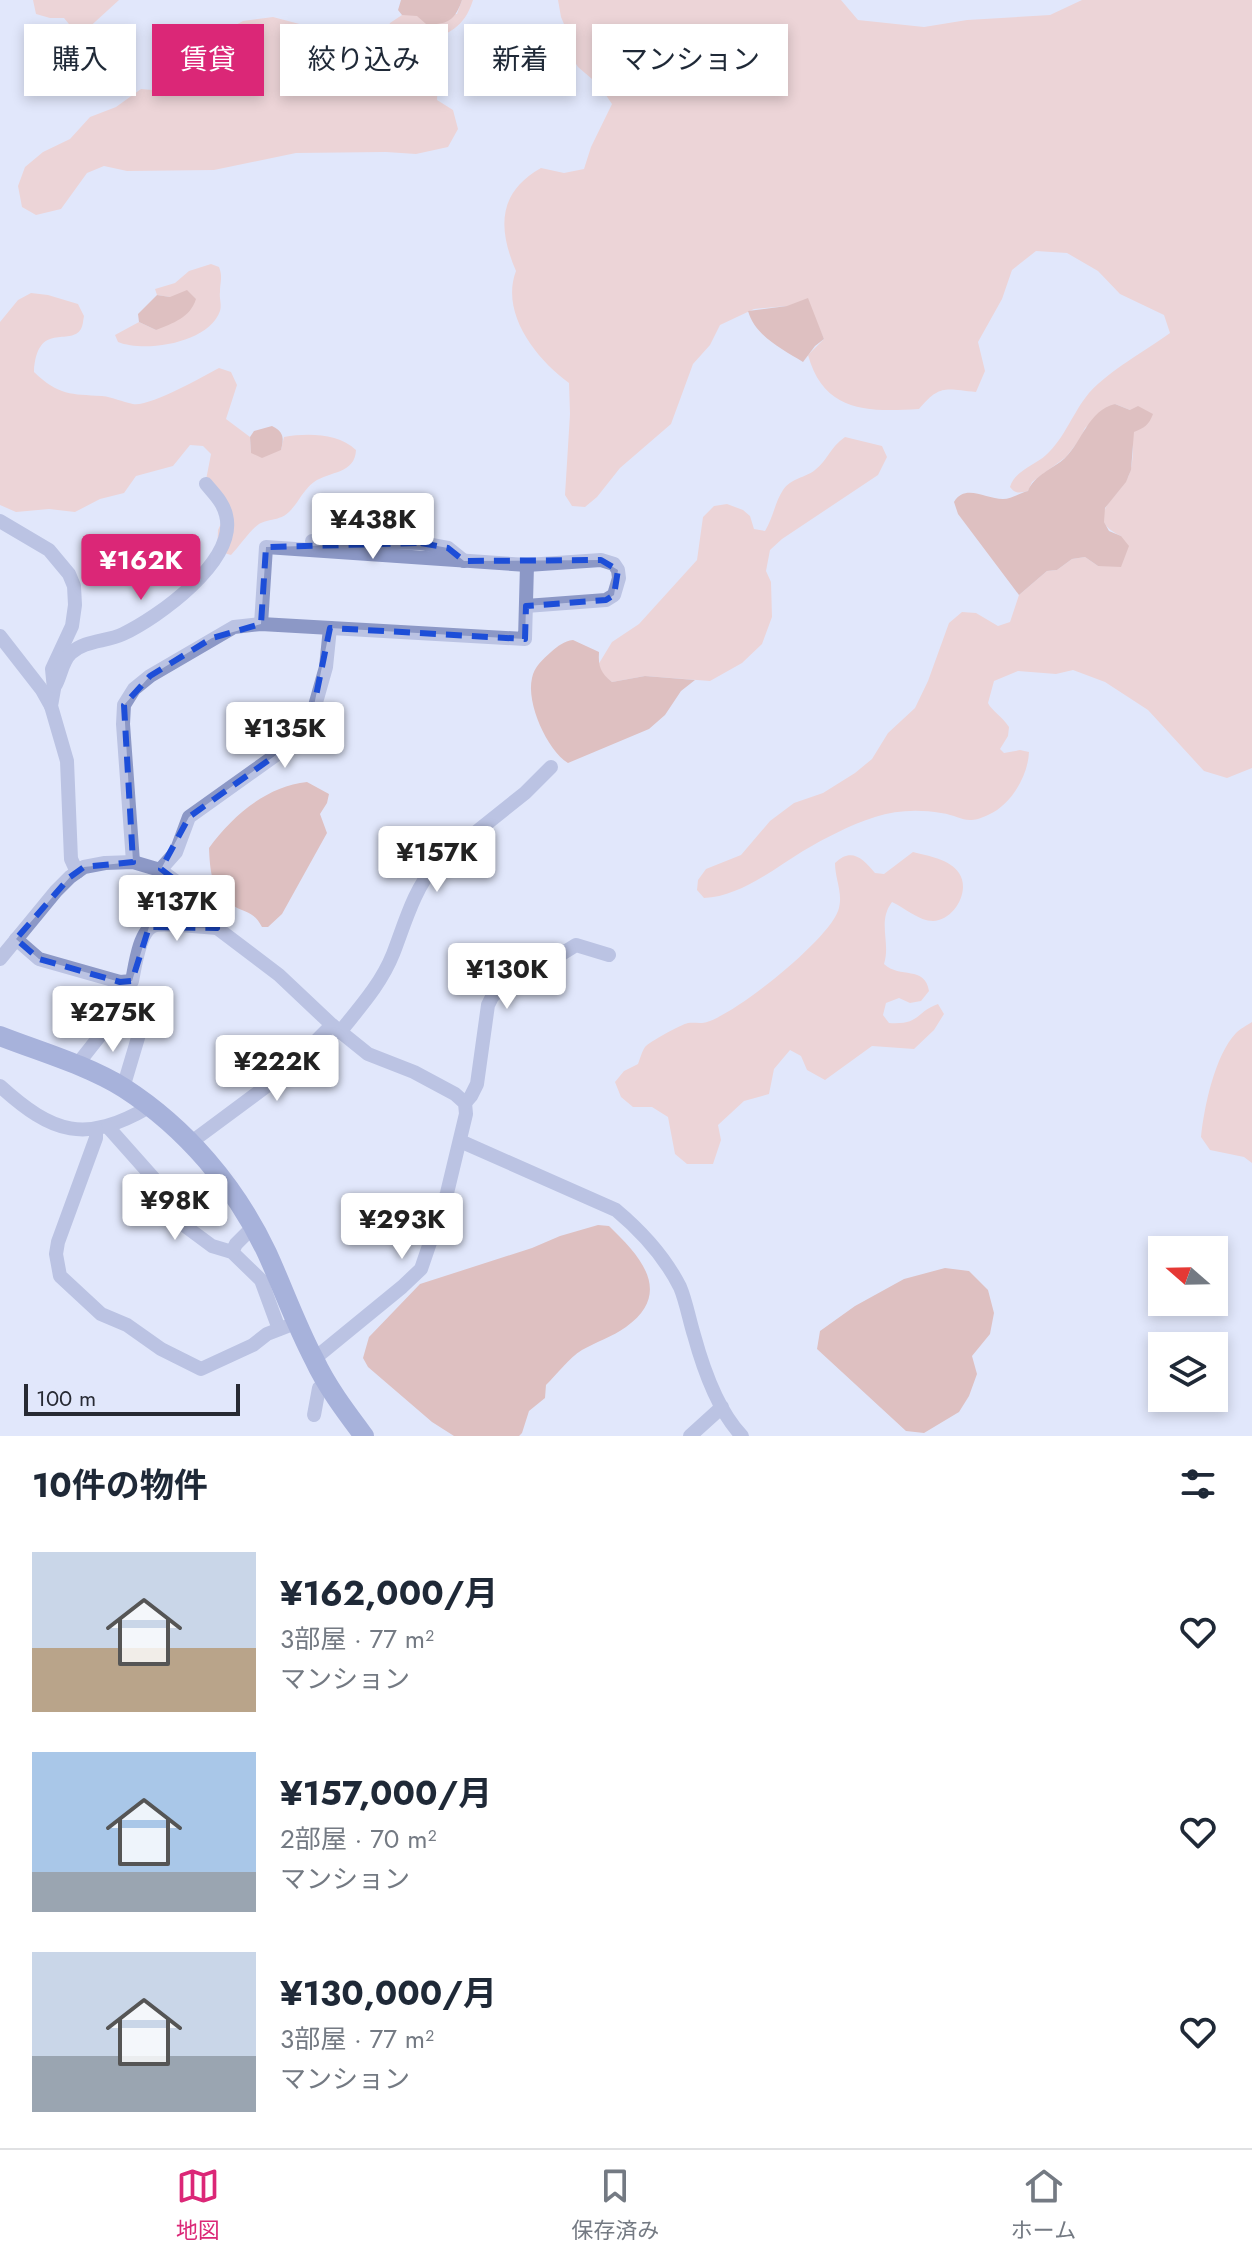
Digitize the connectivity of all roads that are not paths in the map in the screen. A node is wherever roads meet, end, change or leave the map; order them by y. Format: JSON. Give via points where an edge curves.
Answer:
{"nodes":[{"id":1,"x":206,"y":484,"type":"dead end"},
{"id":2,"x":0,"y":521,"type":"edge"},
{"id":3,"x":527,"y":565,"type":"junction"},
{"id":4,"x":526,"y":606,"type":"junction"},
{"id":5,"x":261,"y":624,"type":"junction"},
{"id":6,"x":330,"y":628,"type":"junction"},
{"id":7,"x":0,"y":636,"type":"edge"},
{"id":8,"x":54,"y":689,"type":"junction"},
{"id":9,"x":51,"y":706,"type":"junction"},
{"id":10,"x":551,"y":767,"type":"dead end"},
{"id":11,"x":133,"y":862,"type":"junction"},
{"id":12,"x":160,"y":870,"type":"junction"},
{"id":13,"x":77,"y":872,"type":"junction"},
{"id":14,"x":163,"y":906,"type":"dead end"},
{"id":15,"x":180,"y":925,"type":"junction"},
{"id":16,"x":217,"y":928,"type":"junction"},
{"id":17,"x":16,"y":939,"type":"junction"},
{"id":18,"x":609,"y":955,"type":"dead end"},
{"id":19,"x":0,"y":959,"type":"edge"},
{"id":20,"x":110,"y":1023,"type":"dead end"},
{"id":21,"x":336,"y":1028,"type":"junction"},
{"id":22,"x":140,"y":1031,"type":"dead end"},
{"id":23,"x":0,"y":1036,"type":"edge"},
{"id":24,"x":76,"y":1066,"type":"junction"},
{"id":25,"x":0,"y":1086,"type":"edge"},
{"id":26,"x":123,"y":1088,"type":"junction"},
{"id":27,"x":465,"y":1103,"type":"junction"},
{"id":28,"x":149,"y":1107,"type":"junction"},
{"id":29,"x":102,"y":1128,"type":"junction"},
{"id":30,"x":460,"y":1141,"type":"junction"},
{"id":31,"x":190,"y":1143,"type":"junction"},
{"id":32,"x":253,"y":1227,"type":"junction"},
{"id":33,"x":232,"y":1252,"type":"junction"},
{"id":34,"x":288,"y":1326,"type":"junction"},
{"id":35,"x":314,"y":1359,"type":"junction"},
{"id":36,"x":327,"y":1383,"type":"junction"},
{"id":37,"x":722,"y":1407,"type":"junction"},
{"id":38,"x":314,"y":1415,"type":"dead end"},
{"id":39,"x":364,"y":1436,"type":"edge"},
{"id":40,"x":690,"y":1436,"type":"edge"},
{"id":41,"x":742,"y":1436,"type":"edge"}],
"edges":[{"from":1,"to":8,"type":"street","via":[[227,517],[225,536],[203,574],[145,622],[71,653]]},
{"from":2,"to":8,"type":"street","via":[[49,550],[74,586],[72,626],[52,669]]},
{"from":3,"to":4,"type":"street"},
{"from":3,"to":4,"type":"street","via":[[601,560],[614,564],[619,578],[614,595],[606,600]]},
{"from":3,"to":5,"type":"street","via":[[266,547]]},
{"from":4,"to":6,"type":"street","via":[[525,639]]},
{"from":5,"to":6,"type":"street"},
{"from":5,"to":11,"type":"street","via":[[234,627],[212,638],[150,676],[124,705]]},
{"from":6,"to":12,"type":"street","via":[[311,720],[297,740],[189,817],[176,852]]},
{"from":7,"to":9,"type":"street"},
{"from":8,"to":9,"type":"street"},
{"from":9,"to":13,"type":"street","via":[[67,761],[71,859]]},
{"from":10,"to":21,"type":"street","via":[[425,876],[372,994]]},
{"from":11,"to":12,"type":"street"},
{"from":11,"to":13,"type":"street"},
{"from":12,"to":16,"type":"street","via":[[192,893]]},
{"from":13,"to":17,"type":"street"},
{"from":14,"to":15,"type":"street"},
{"from":15,"to":16,"type":"street"},
{"from":15,"to":17,"type":"street","via":[[147,931],[132,981],[39,959]]},
{"from":16,"to":21,"type":"street"},
{"from":17,"to":19,"type":"street"},
{"from":18,"to":27,"type":"street","via":[[576,945],[529,974],[514,976],[492,997],[477,1084]]},
{"from":20,"to":24,"type":"street"},
{"from":21,"to":27,"type":"street","via":[[368,1054],[414,1072]]},
{"from":21,"to":31,"type":"street"},
{"from":22,"to":26,"type":"street"},
{"from":23,"to":24,"type":"main road"},
{"from":24,"to":26,"type":"main road"},
{"from":25,"to":29,"type":"street","via":[[36,1116],[62,1128]]},
{"from":26,"to":28,"type":"main road"},
{"from":27,"to":30,"type":"street"},
{"from":28,"to":29,"type":"street"},
{"from":28,"to":31,"type":"main road"},
{"from":29,"to":33,"type":"street","via":[[156,1181],[157,1196],[185,1226],[212,1246]]},
{"from":29,"to":34,"type":"street","via":[[58,1242],[60,1276],[101,1314],[201,1369]]},
{"from":30,"to":35,"type":"street","via":[[421,1269]]},
{"from":30,"to":37,"type":"street","via":[[616,1210],[635,1227],[680,1288]]},
{"from":31,"to":32,"type":"main road","via":[[231,1190]]},
{"from":32,"to":33,"type":"street"},
{"from":32,"to":34,"type":"main road"},
{"from":33,"to":34,"type":"street","via":[[261,1280]]},
{"from":34,"to":35,"type":"main road"},
{"from":35,"to":36,"type":"main road"},
{"from":36,"to":38,"type":"street","via":[[319,1388]]},
{"from":36,"to":39,"type":"main road"},
{"from":37,"to":40,"type":"street"},
{"from":37,"to":41,"type":"street"}]}
